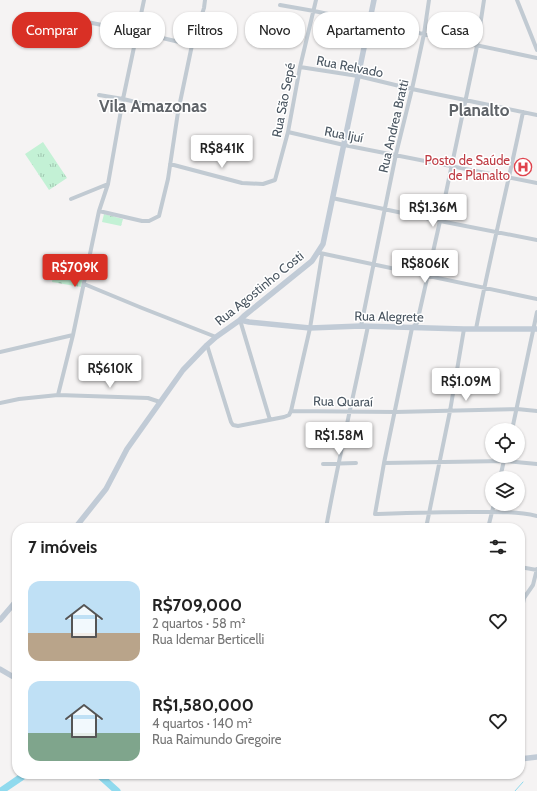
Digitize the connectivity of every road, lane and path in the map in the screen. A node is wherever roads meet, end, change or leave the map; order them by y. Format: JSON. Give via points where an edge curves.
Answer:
{"nodes":[{"id":1,"x":144,"y":0,"type":"edge"},
{"id":2,"x":205,"y":0,"type":"edge"},
{"id":3,"x":316,"y":0,"type":"edge"},
{"id":4,"x":374,"y":0,"type":"edge"},
{"id":5,"x":429,"y":0,"type":"edge"},
{"id":6,"x":484,"y":0,"type":"edge"},
{"id":7,"x":517,"y":0,"type":"edge"},
{"id":8,"x":280,"y":5,"type":"dead end"},
{"id":9,"x":314,"y":11,"type":"junction"},
{"id":10,"x":141,"y":12,"type":"edge"},
{"id":11,"x":203,"y":12,"type":"edge"},
{"id":12,"x":319,"y":12,"type":"edge"},
{"id":13,"x":371,"y":12,"type":"edge"},
{"id":14,"x":482,"y":12,"type":"edge"},
{"id":15,"x":419,"y":33,"type":"edge"},
{"id":16,"x":424,"y":34,"type":"junction"},
{"id":17,"x":427,"y":35,"type":"edge"},
{"id":18,"x":483,"y":47,"type":"edge"},
{"id":19,"x":134,"y":48,"type":"edge"},
{"id":20,"x":191,"y":48,"type":"edge"},
{"id":21,"x":364,"y":48,"type":"edge"},
{"id":22,"x":477,"y":48,"type":"edge"},
{"id":23,"x":537,"y":50,"type":"edge"},
{"id":24,"x":537,"y":58,"type":"edge"},
{"id":25,"x":300,"y":67,"type":"junction"},
{"id":26,"x":358,"y":76,"type":"junction"},
{"id":27,"x":412,"y":89,"type":"junction"},
{"id":28,"x":99,"y":95,"type":"dead end"},
{"id":29,"x":123,"y":99,"type":"junction"},
{"id":30,"x":465,"y":100,"type":"junction"},
{"id":31,"x":178,"y":112,"type":"junction"},
{"id":32,"x":523,"y":112,"type":"junction"},
{"id":33,"x":537,"y":115,"type":"edge"},
{"id":34,"x":288,"y":132,"type":"junction"},
{"id":35,"x":344,"y":144,"type":"junction"},
{"id":36,"x":396,"y":154,"type":"junction"},
{"id":37,"x":170,"y":164,"type":"junction"},
{"id":38,"x":451,"y":166,"type":"junction"},
{"id":39,"x":510,"y":177,"type":"junction"},
{"id":40,"x":537,"y":183,"type":"edge"},
{"id":41,"x":108,"y":184,"type":"junction"},
{"id":42,"x":332,"y":198,"type":"junction"},
{"id":43,"x":71,"y":199,"type":"dead end"},
{"id":44,"x":384,"y":209,"type":"junction"},
{"id":45,"x":100,"y":211,"type":"junction"},
{"id":46,"x":440,"y":221,"type":"junction"},
{"id":47,"x":496,"y":232,"type":"junction"},
{"id":48,"x":537,"y":240,"type":"edge"},
{"id":49,"x":320,"y":253,"type":"junction"},
{"id":50,"x":373,"y":265,"type":"junction"},
{"id":51,"x":427,"y":276,"type":"junction"},
{"id":52,"x":84,"y":284,"type":"junction"},
{"id":53,"x":484,"y":288,"type":"junction"},
{"id":54,"x":537,"y":299,"type":"edge"},
{"id":55,"x":537,"y":312,"type":"edge"},
{"id":56,"x":240,"y":320,"type":"junction"},
{"id":57,"x":364,"y":326,"type":"junction"},
{"id":58,"x":310,"y":328,"type":"junction"},
{"id":59,"x":412,"y":328,"type":"junction"},
{"id":60,"x":476,"y":328,"type":"junction"},
{"id":61,"x":464,"y":329,"type":"junction"},
{"id":62,"x":535,"y":329,"type":"edge"},
{"id":63,"x":73,"y":335,"type":"junction"},
{"id":64,"x":216,"y":337,"type":"junction"},
{"id":65,"x":207,"y":345,"type":"junction"},
{"id":66,"x":0,"y":352,"type":"edge"},
{"id":67,"x":58,"y":395,"type":"junction"},
{"id":68,"x":160,"y":402,"type":"junction"},
{"id":69,"x":0,"y":403,"type":"edge"},
{"id":70,"x":517,"y":409,"type":"junction"},
{"id":71,"x":291,"y":411,"type":"junction"},
{"id":72,"x":350,"y":411,"type":"junction"},
{"id":73,"x":450,"y":411,"type":"junction"},
{"id":74,"x":537,"y":411,"type":"edge"},
{"id":75,"x":395,"y":412,"type":"junction"},
{"id":76,"x":270,"y":420,"type":"junction"},
{"id":77,"x":514,"y":423,"type":"edge"},
{"id":78,"x":485,"y":459,"type":"edge"},
{"id":79,"x":440,"y":462,"type":"junction"},
{"id":80,"x":525,"y":462,"type":"edge"},
{"id":81,"x":384,"y":463,"type":"junction"},
{"id":82,"x":323,"y":464,"type":"dead end"},
{"id":83,"x":338,"y":464,"type":"junction"},
{"id":84,"x":356,"y":464,"type":"dead end"},
{"id":85,"x":537,"y":464,"type":"edge"},
{"id":86,"x":429,"y":512,"type":"junction"},
{"id":87,"x":492,"y":512,"type":"junction"},
{"id":88,"x":537,"y":516,"type":"edge"},
{"id":89,"x":79,"y":523,"type":"edge"},
{"id":90,"x":327,"y":523,"type":"edge"},
{"id":91,"x":427,"y":523,"type":"edge"},
{"id":92,"x":489,"y":523,"type":"edge"},
{"id":93,"x":525,"y":568,"type":"edge"},
{"id":94,"x":537,"y":569,"type":"edge"},
{"id":95,"x":525,"y":597,"type":"edge"},
{"id":96,"x":12,"y":606,"type":"edge"},
{"id":97,"x":0,"y":620,"type":"edge"},
{"id":98,"x":0,"y":669,"type":"edge"},
{"id":99,"x":12,"y":676,"type":"edge"},
{"id":100,"x":537,"y":757,"type":"edge"},
{"id":101,"x":525,"y":758,"type":"edge"}],
"edges":[{"from":1,"to":10,"type":"street"},
{"from":2,"to":11,"type":"street"},
{"from":3,"to":9,"type":"street","name":"Rua São Sepé"},
{"from":4,"to":13,"type":"street","name":"Rua Agostinho Costi"},
{"from":5,"to":16,"type":"street","name":"Rua Andrea Bratti"},
{"from":6,"to":14,"type":"street"},
{"from":7,"to":23,"type":"street"},
{"from":8,"to":9,"type":"street"},
{"from":9,"to":12,"type":"street"},
{"from":9,"to":25,"type":"street","name":"Rua São Sepé"},
{"from":15,"to":16,"type":"street"},
{"from":16,"to":17,"type":"street"},
{"from":16,"to":27,"type":"street","name":"Rua Andrea Bratti"},
{"from":18,"to":24,"type":"street"},
{"from":19,"to":29,"type":"street"},
{"from":20,"to":31,"type":"street"},
{"from":21,"to":26,"type":"street","name":"Rua Agostinho Costi"},
{"from":22,"to":30,"type":"street"},
{"from":25,"to":26,"type":"street","name":"Rua Relvado"},
{"from":25,"to":34,"type":"street","name":"Rua São Sepé"},
{"from":26,"to":27,"type":"street","name":"Rua Relvado"},
{"from":26,"to":35,"type":"street","name":"Rua Agostinho Costi"},
{"from":27,"to":30,"type":"street","name":"Rua Relvado"},
{"from":27,"to":36,"type":"street","name":"Rua Andrea Bratti"},
{"from":28,"to":29,"type":"street"},
{"from":29,"to":31,"type":"street"},
{"from":29,"to":41,"type":"street"},
{"from":30,"to":32,"type":"street","name":"Rua Relvado"},
{"from":30,"to":38,"type":"street"},
{"from":31,"to":37,"type":"street"},
{"from":32,"to":33,"type":"street","name":"Rua Relvado"},
{"from":32,"to":39,"type":"street"},
{"from":34,"to":35,"type":"street","name":"Rua Ijuí"},
{"from":34,"to":37,"type":"street","name":"Rua São Sepé","via":[[275,180],[263,184],[242,183]]},
{"from":35,"to":36,"type":"street","name":"Rua Ijuí"},
{"from":35,"to":42,"type":"street","name":"Rua Agostinho Costi"},
{"from":36,"to":38,"type":"street","name":"Rua Ijuí"},
{"from":36,"to":44,"type":"street","name":"Rua Andrea Bratti"},
{"from":37,"to":45,"type":"street","via":[[159,216],[142,222]]},
{"from":38,"to":39,"type":"street","name":"Rua Ijuí"},
{"from":38,"to":46,"type":"street"},
{"from":39,"to":40,"type":"street","name":"Rua Ijuí"},
{"from":39,"to":47,"type":"street"},
{"from":41,"to":43,"type":"street"},
{"from":41,"to":45,"type":"street"},
{"from":42,"to":44,"type":"street"},
{"from":42,"to":49,"type":"street","name":"Rua Agostinho Costi"},
{"from":44,"to":46,"type":"street"},
{"from":44,"to":50,"type":"street","name":"Rua Andrea Bratti"},
{"from":45,"to":52,"type":"street"},
{"from":46,"to":47,"type":"street"},
{"from":46,"to":51,"type":"street"},
{"from":47,"to":48,"type":"street"},
{"from":47,"to":53,"type":"street"},
{"from":49,"to":50,"type":"street"},
{"from":49,"to":56,"type":"street","name":"Rua Agostinho Costi"},
{"from":49,"to":58,"type":"street"},
{"from":50,"to":51,"type":"street"},
{"from":50,"to":57,"type":"street","name":"Rua Andrea Bratti"},
{"from":51,"to":53,"type":"street"},
{"from":51,"to":59,"type":"street","via":[[417,323]]},
{"from":52,"to":63,"type":"street"},
{"from":52,"to":64,"type":"street"},
{"from":53,"to":54,"type":"street"},
{"from":53,"to":60,"type":"street"},
{"from":55,"to":62,"type":"street"},
{"from":56,"to":58,"type":"street","name":"Rua Alegrete"},
{"from":56,"to":64,"type":"street","name":"Rua Agostinho Costi"},
{"from":56,"to":76,"type":"street"},
{"from":57,"to":58,"type":"street","name":"Rua Alegrete"},
{"from":57,"to":59,"type":"street","name":"Rua Alegrete"},
{"from":57,"to":72,"type":"street","name":"Rua Andrea Bratti"},
{"from":58,"to":71,"type":"street"},
{"from":59,"to":61,"type":"street","name":"Rua Alegrete"},
{"from":59,"to":75,"type":"street"},
{"from":60,"to":61,"type":"street","name":"Rua Alegrete"},
{"from":60,"to":62,"type":"street","name":"Rua Alegrete"},
{"from":61,"to":73,"type":"street"},
{"from":62,"to":70,"type":"street"},
{"from":63,"to":66,"type":"street"},
{"from":63,"to":67,"type":"street"},
{"from":64,"to":65,"type":"street","name":"Rua Agostinho Costi"},
{"from":65,"to":68,"type":"street","name":"Rua Agostinho Costi","via":[[183,370]]},
{"from":65,"to":76,"type":"street","via":[[233,425]]},
{"from":67,"to":68,"type":"street","via":[[148,398]]},
{"from":67,"to":69,"type":"street"},
{"from":68,"to":89,"type":"street","name":"Rua Agostinho Costi","via":[[127,449],[106,489]]},
{"from":70,"to":73,"type":"street","name":"Rua Quaraí"},
{"from":70,"to":74,"type":"street","name":"Rua Quaraí"},
{"from":70,"to":77,"type":"street"},
{"from":71,"to":72,"type":"street","name":"Rua Quaraí"},
{"from":71,"to":76,"type":"street","via":[[284,418]]},
{"from":72,"to":75,"type":"street","name":"Rua Quaraí"},
{"from":72,"to":83,"type":"street","name":"Rua Andrea Bratti"},
{"from":73,"to":75,"type":"street","name":"Rua Quaraí"},
{"from":73,"to":79,"type":"street"},
{"from":75,"to":81,"type":"street"},
{"from":78,"to":79,"type":"street"},
{"from":79,"to":81,"type":"street"},
{"from":79,"to":86,"type":"street"},
{"from":80,"to":85,"type":"street"},
{"from":81,"to":86,"type":"street","via":[[375,514]]},
{"from":82,"to":83,"type":"street"},
{"from":83,"to":84,"type":"street"},
{"from":83,"to":90,"type":"street","name":"Rua Andrea Bratti"},
{"from":86,"to":87,"type":"street"},
{"from":86,"to":91,"type":"street"},
{"from":87,"to":88,"type":"street"},
{"from":87,"to":92,"type":"street"},
{"from":93,"to":94,"type":"street"},
{"from":94,"to":95,"type":"street","via":[[533,586]]},
{"from":96,"to":97,"type":"street"},
{"from":98,"to":99,"type":"street"},
{"from":100,"to":101,"type":"street"}]}
